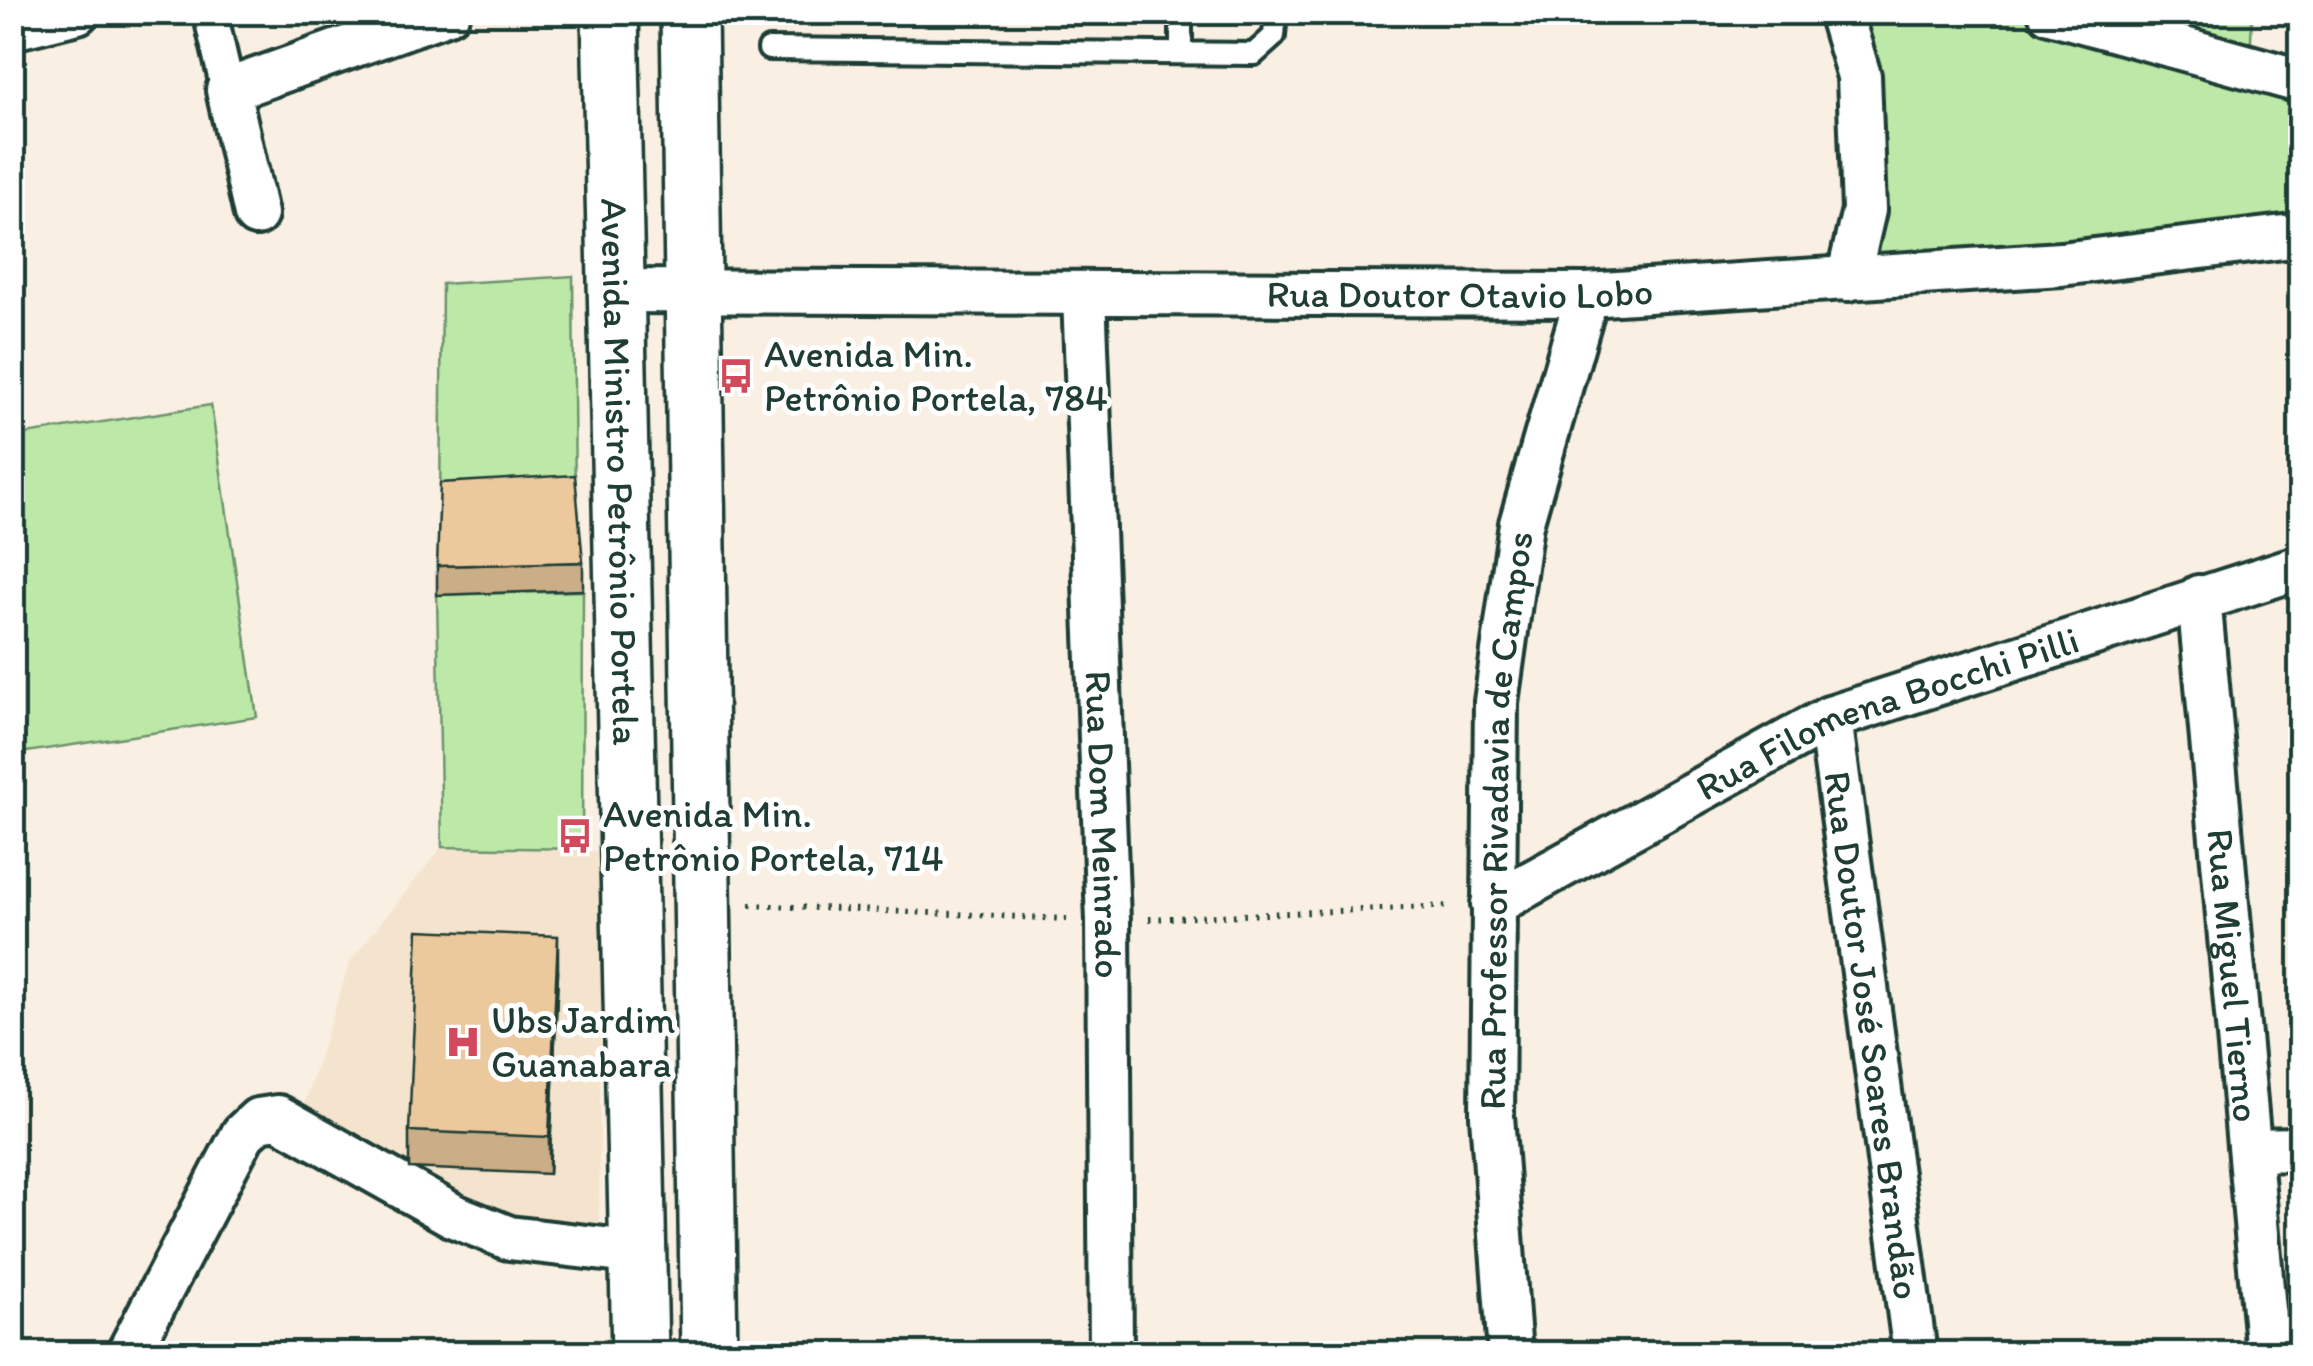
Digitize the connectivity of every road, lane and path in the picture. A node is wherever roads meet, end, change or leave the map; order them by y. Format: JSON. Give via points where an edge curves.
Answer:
{"nodes":[{"id":1,"x":77,"y":12,"type":"edge"},
{"id":2,"x":210,"y":12,"type":"edge"},
{"id":3,"x":448,"y":12,"type":"edge"},
{"id":4,"x":610,"y":12,"type":"edge"},
{"id":5,"x":689,"y":12,"type":"edge"},
{"id":6,"x":1182,"y":12,"type":"edge"},
{"id":7,"x":1276,"y":12,"type":"edge"},
{"id":8,"x":1840,"y":12,"type":"edge"},
{"id":9,"x":2050,"y":12,"type":"edge"},
{"id":10,"x":12,"y":28,"type":"edge"},
{"id":11,"x":768,"y":49,"type":"dead end"},
{"id":12,"x":1181,"y":53,"type":"junction"},
{"id":13,"x":2300,"y":81,"type":"edge"},
{"id":14,"x":228,"y":90,"type":"junction"},
{"id":15,"x":256,"y":214,"type":"dead end"},
{"id":16,"x":2300,"y":235,"type":"edge"},
{"id":17,"x":1848,"y":279,"type":"junction"},
{"id":18,"x":696,"y":289,"type":"junction"},
{"id":19,"x":618,"y":291,"type":"junction"},
{"id":20,"x":1587,"y":294,"type":"junction"},
{"id":21,"x":1084,"y":295,"type":"junction"},
{"id":22,"x":2300,"y":567,"type":"edge"},
{"id":23,"x":2199,"y":597,"type":"junction"},
{"id":24,"x":1830,"y":718,"type":"junction"},
{"id":25,"x":704,"y":904,"type":"junction"},
{"id":26,"x":1493,"y":904,"type":"junction"},
{"id":27,"x":1108,"y":921,"type":"junction"},
{"id":28,"x":2300,"y":1149,"type":"edge"},
{"id":29,"x":2252,"y":1150,"type":"junction"},
{"id":30,"x":639,"y":1252,"type":"junction"},
{"id":31,"x":128,"y":1354,"type":"edge"},
{"id":32,"x":640,"y":1354,"type":"edge"},
{"id":33,"x":709,"y":1354,"type":"edge"},
{"id":34,"x":1111,"y":1354,"type":"edge"},
{"id":35,"x":1510,"y":1354,"type":"edge"},
{"id":36,"x":1915,"y":1354,"type":"edge"},
{"id":37,"x":2268,"y":1354,"type":"edge"}],
"edges":[{"from":1,"to":10,"type":"street"},
{"from":2,"to":14,"type":"street"},
{"from":3,"to":14,"type":"street"},
{"from":4,"to":19,"type":"main road","name":"Avenida Ministro Petrônio Portela"},
{"from":5,"to":18,"type":"main road","name":"Avenida Ministro Petrônio Portela"},
{"from":6,"to":12,"type":"lane"},
{"from":7,"to":12,"type":"lane","via":[[1274,36],[1254,54]]},
{"from":8,"to":17,"type":"street","via":[[1858,76],[1864,210]]},
{"from":9,"to":13,"type":"street"},
{"from":11,"to":12,"type":"lane"},
{"from":14,"to":15,"type":"street"},
{"from":16,"to":17,"type":"street","name":"Rua Doutor Otavio Lobo","via":[[2061,264]]},
{"from":17,"to":20,"type":"street","name":"Rua Doutor Otavio Lobo"},
{"from":18,"to":19,"type":"street","name":"Rua Doutor Otavio Lobo"},
{"from":18,"to":21,"type":"street","name":"Rua Doutor Otavio Lobo"},
{"from":18,"to":25,"type":"main road","name":"Avenida Ministro Petrônio Portela"},
{"from":19,"to":30,"type":"main road","name":"Avenida Ministro Petrônio Portela"},
{"from":20,"to":21,"type":"street","name":"Rua Doutor Otavio Lobo"},
{"from":20,"to":26,"type":"street","name":"Rua Professor Rivadavia de Campos","via":[[1521,524],[1496,702]]},
{"from":21,"to":27,"type":"street","name":"Rua Dom Meinrado"},
{"from":22,"to":23,"type":"street","name":"Rua Filomena Bocchi Pilli"},
{"from":23,"to":24,"type":"street","name":"Rua Filomena Bocchi Pilli"},
{"from":23,"to":29,"type":"street","name":"Rua Miguel Tierno"},
{"from":24,"to":26,"type":"street","name":"Rua Filomena Bocchi Pilli"},
{"from":24,"to":36,"type":"street","name":"Rua Doutor José Soares Brandão"},
{"from":25,"to":27,"type":"path"},
{"from":25,"to":33,"type":"main road","name":"Avenida Ministro Petrônio Portela"},
{"from":26,"to":27,"type":"path"},
{"from":26,"to":35,"type":"street","name":"Rua Professor Rivadavia de Campos","via":[[1492,1116]]},
{"from":27,"to":34,"type":"street","name":"Rua Dom Meinrado"},
{"from":28,"to":29,"type":"street"},
{"from":29,"to":37,"type":"street","name":"Rua Miguel Tierno"},
{"from":30,"to":31,"type":"street","via":[[509,1238],[454,1216],[278,1117],[258,1120],[243,1134]]},
{"from":30,"to":32,"type":"main road","name":"Avenida Ministro Petrônio Portela"}]}
